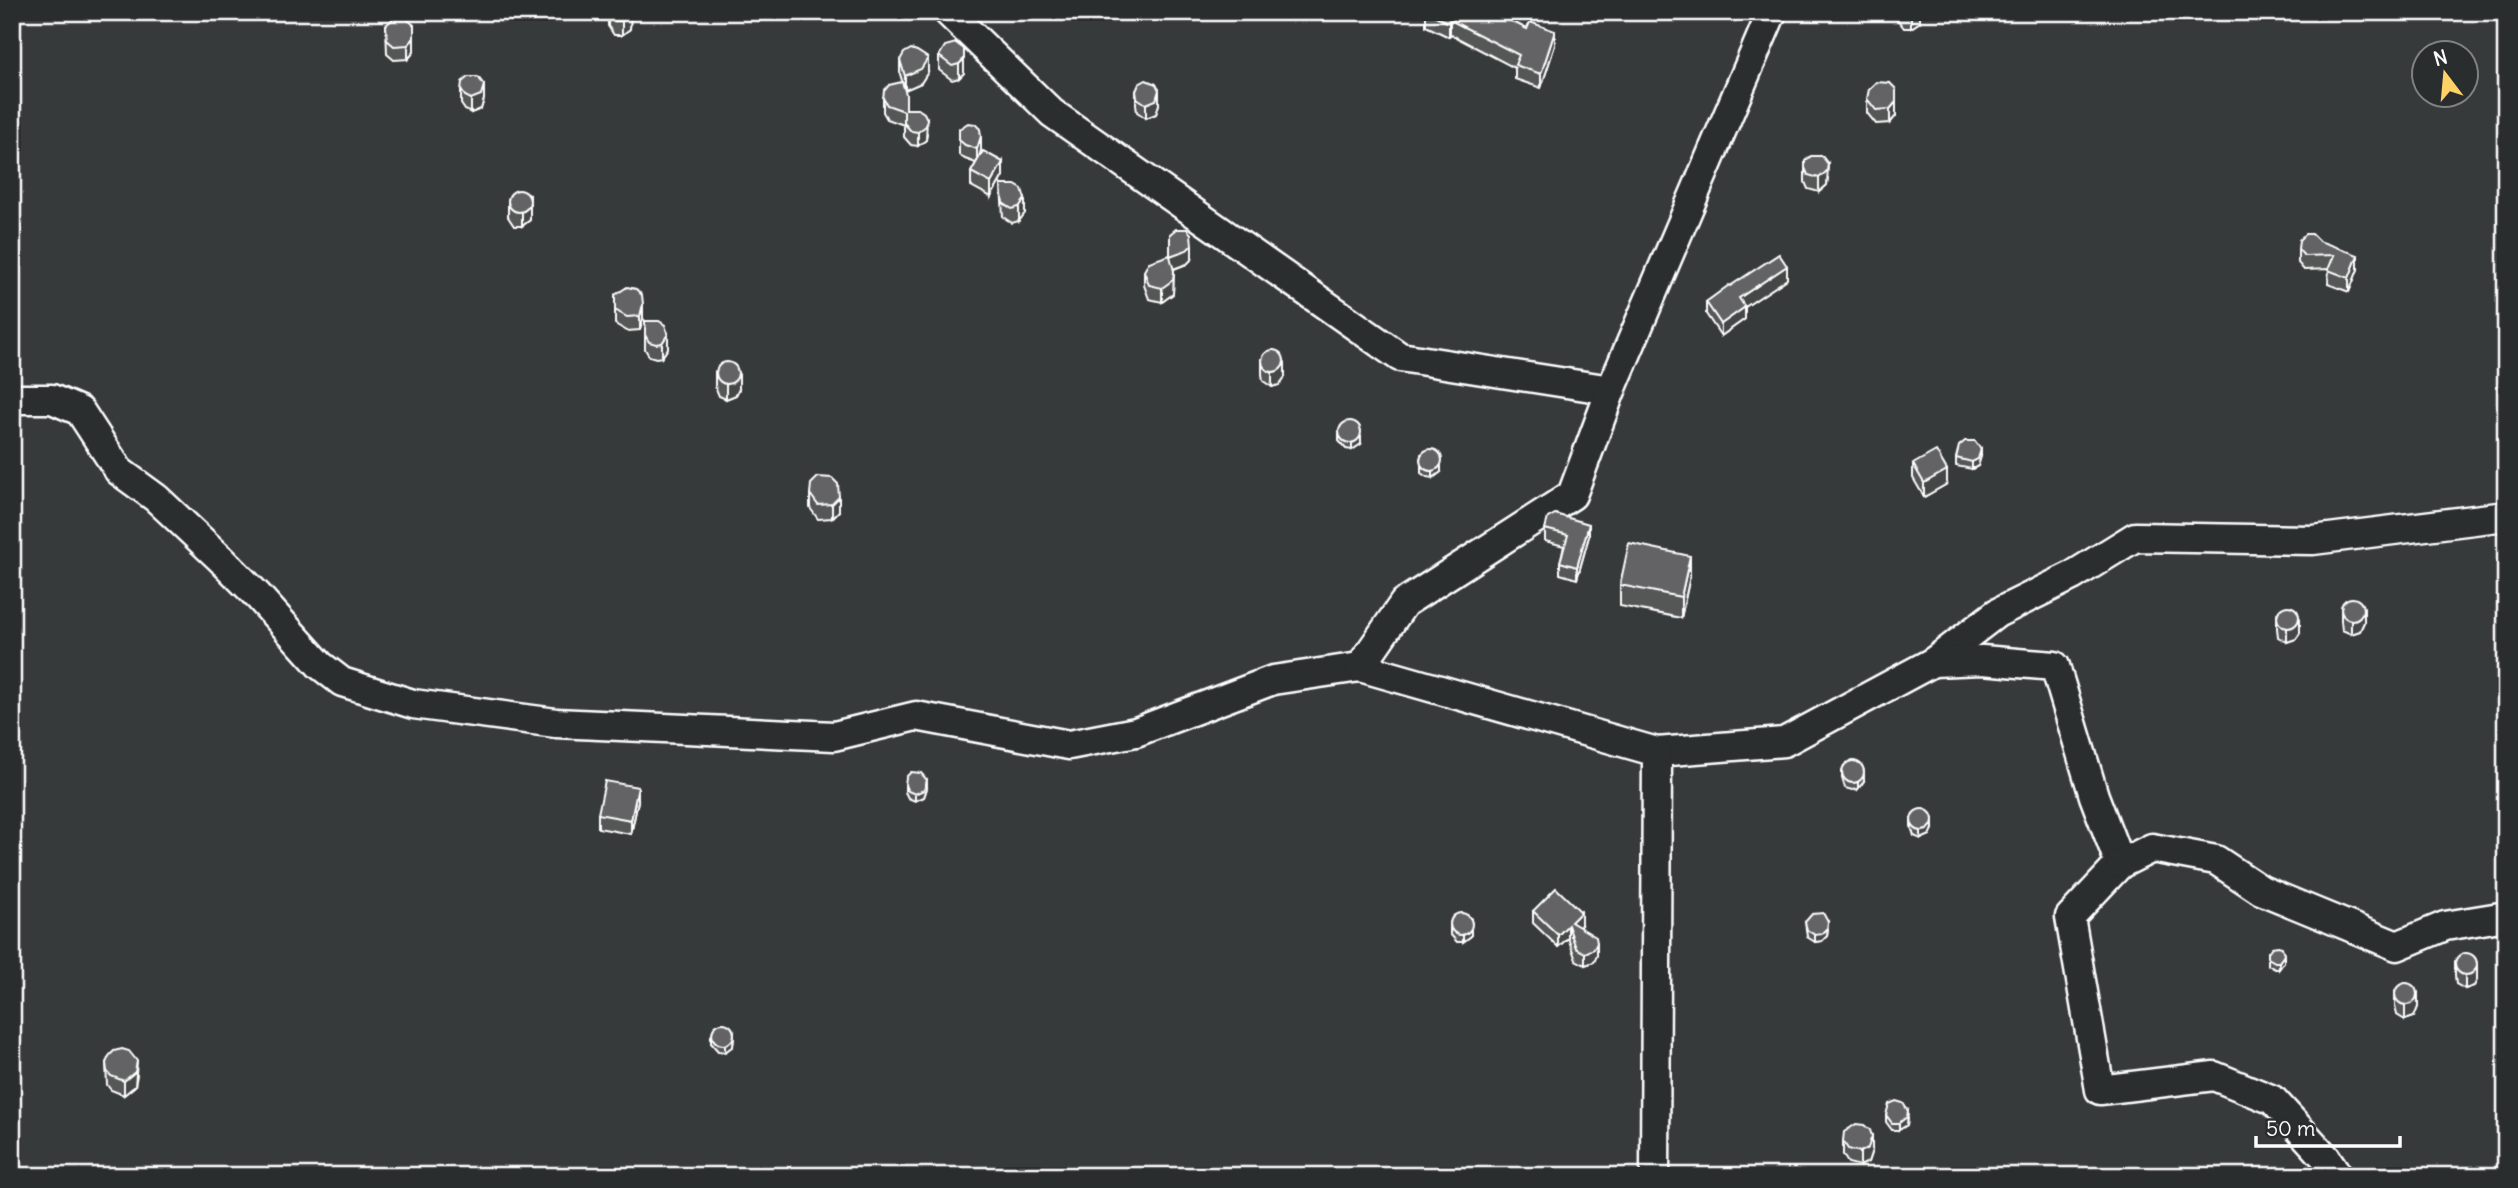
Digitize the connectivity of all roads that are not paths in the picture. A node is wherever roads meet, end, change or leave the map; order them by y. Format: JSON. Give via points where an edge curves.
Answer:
{"nodes":[{"id":1,"x":948,"y":12,"type":"edge"},
{"id":2,"x":1772,"y":12,"type":"edge"},
{"id":3,"x":1611,"y":390,"type":"junction"},
{"id":4,"x":12,"y":398,"type":"edge"},
{"id":5,"x":2506,"y":516,"type":"edge"},
{"id":6,"x":1933,"y":662,"type":"junction"},
{"id":7,"x":1360,"y":667,"type":"junction"},
{"id":8,"x":1657,"y":752,"type":"junction"},
{"id":9,"x":2120,"y":864,"type":"junction"},
{"id":10,"x":2506,"y":916,"type":"edge"},
{"id":11,"x":1655,"y":1176,"type":"edge"},
{"id":12,"x":2338,"y":1176,"type":"edge"}],
"edges":[{"from":1,"to":3,"type":"street","via":[[1052,113],[1400,356]]},
{"from":2,"to":3,"type":"street"},
{"from":3,"to":7,"type":"street","via":[[1572,495],[1404,603]]},
{"from":4,"to":7,"type":"street","via":[[51,399],[80,411],[119,471],[156,498],[221,559],[320,664],[342,682],[413,704],[556,723],[834,736],[915,716],[1069,745],[1136,732],[1273,680]]},
{"from":5,"to":6,"type":"street","via":[[2313,540],[2134,537],[2072,576],[1997,614]]},
{"from":6,"to":8,"type":"street","via":[[1784,742]]},
{"from":6,"to":9,"type":"street","via":[[1982,660],[2055,666]]},
{"from":7,"to":8,"type":"street"},
{"from":8,"to":11,"type":"street"},
{"from":9,"to":10,"type":"street","via":[[2152,848],[2216,860],[2261,890],[2397,946],[2445,926]]},
{"from":9,"to":12,"type":"street","via":[[2070,917],[2100,1090],[2214,1076],[2273,1100]]}]}
